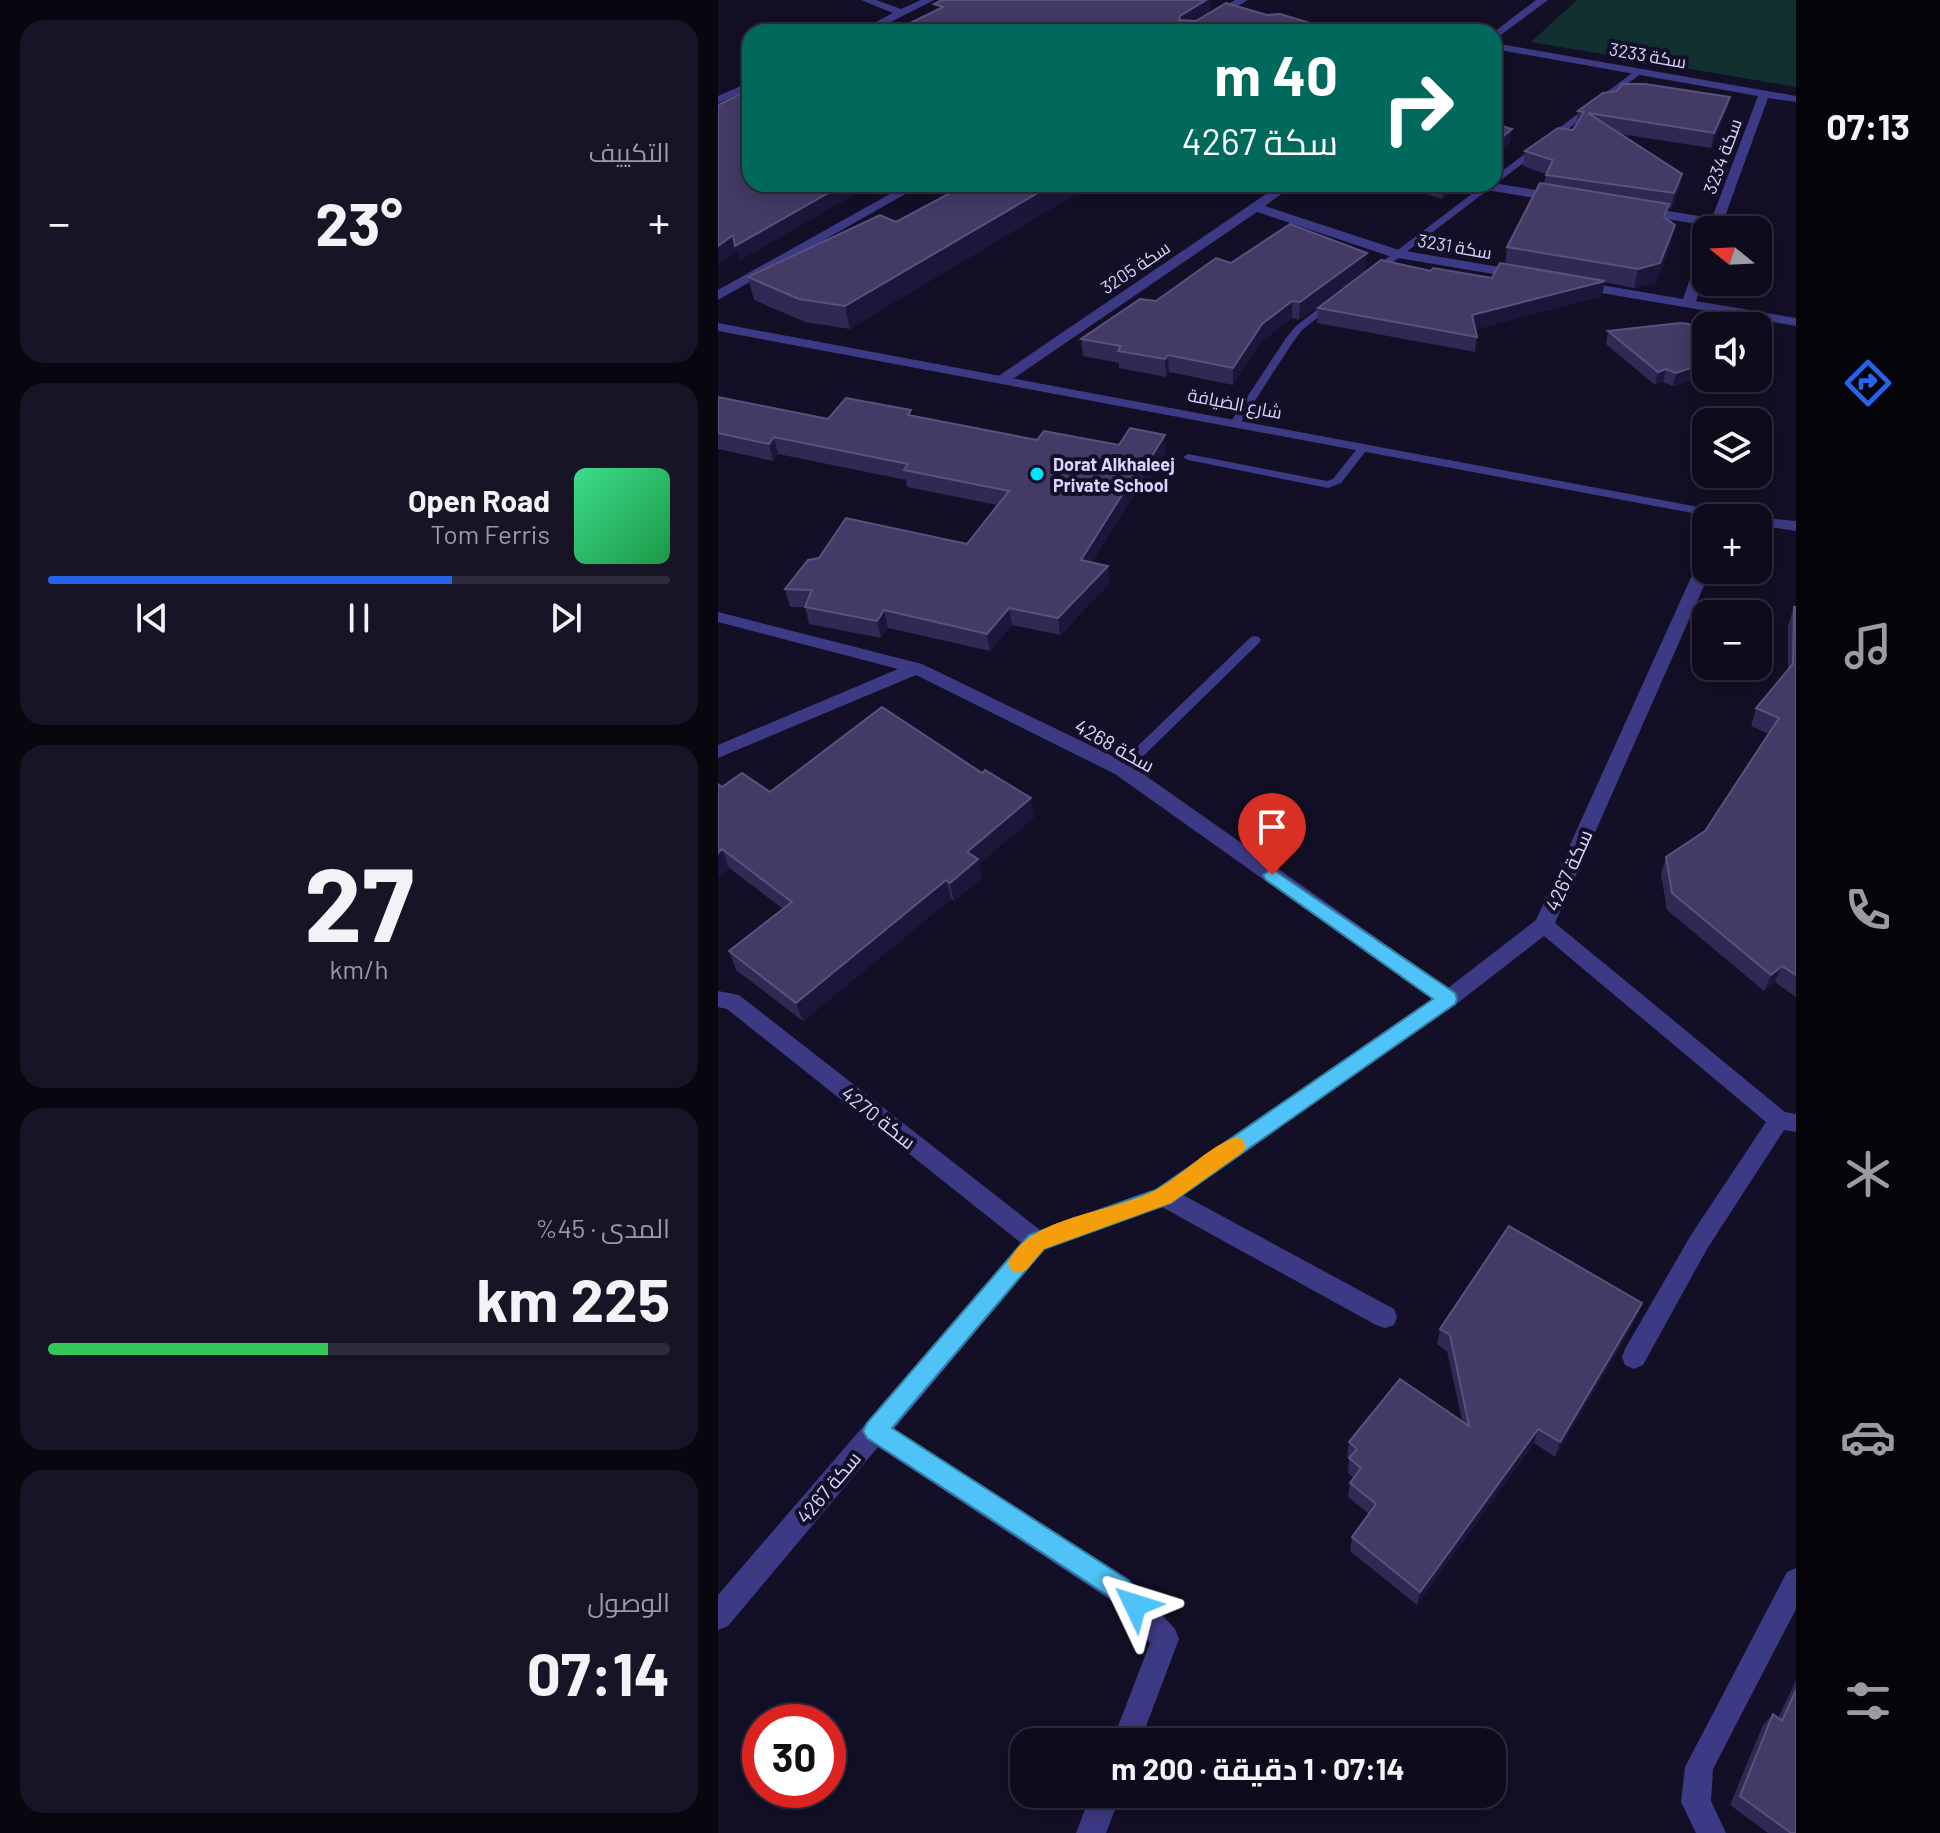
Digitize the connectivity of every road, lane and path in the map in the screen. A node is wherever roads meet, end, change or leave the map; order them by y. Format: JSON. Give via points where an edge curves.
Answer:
{"nodes":[{"id":1,"x":866,"y":0,"type":"edge"},
{"id":2,"x":929,"y":0,"type":"edge"},
{"id":3,"x":1243,"y":0,"type":"edge"},
{"id":4,"x":1539,"y":1,"type":"edge"},
{"id":5,"x":902,"y":13,"type":"junction"},
{"id":6,"x":879,"y":24,"type":"edge"},
{"id":7,"x":1201,"y":24,"type":"edge"},
{"id":8,"x":1502,"y":31,"type":"edge"},
{"id":9,"x":1502,"y":47,"type":"edge"},
{"id":10,"x":1639,"y":72,"type":"junction"},
{"id":11,"x":742,"y":89,"type":"edge"},
{"id":12,"x":1764,"y":94,"type":"junction"},
{"id":13,"x":1796,"y":99,"type":"edge"},
{"id":14,"x":718,"y":100,"type":"edge"},
{"id":15,"x":1502,"y":176,"type":"edge"},
{"id":16,"x":1502,"y":186,"type":"edge"},
{"id":17,"x":903,"y":192,"type":"edge"},
{"id":18,"x":1278,"y":192,"type":"edge"},
{"id":19,"x":1480,"y":192,"type":"edge"},
{"id":20,"x":1579,"y":201,"type":"edge"},
{"id":21,"x":1256,"y":207,"type":"junction"},
{"id":22,"x":1625,"y":208,"type":"edge"},
{"id":23,"x":1719,"y":216,"type":"edge"},
{"id":24,"x":1692,"y":222,"type":"edge"},
{"id":25,"x":1397,"y":254,"type":"junction"},
{"id":26,"x":1535,"y":277,"type":"edge"},
{"id":27,"x":1360,"y":282,"type":"edge"},
{"id":28,"x":1565,"y":283,"type":"edge"},
{"id":29,"x":1692,"y":292,"type":"edge"},
{"id":30,"x":718,"y":296,"type":"edge"},
{"id":31,"x":1335,"y":301,"type":"edge"},
{"id":32,"x":1688,"y":303,"type":"junction"},
{"id":33,"x":1796,"y":322,"type":"edge"},
{"id":34,"x":718,"y":327,"type":"edge"},
{"id":35,"x":1002,"y":380,"type":"junction"},
{"id":36,"x":1235,"y":423,"type":"junction"},
{"id":37,"x":1364,"y":447,"type":"junction"},
{"id":38,"x":1188,"y":457,"type":"dead end"},
{"id":39,"x":1692,"y":510,"type":"edge"},
{"id":40,"x":1772,"y":522,"type":"edge"},
{"id":41,"x":1796,"y":526,"type":"edge"},
{"id":42,"x":1696,"y":584,"type":"edge"},
{"id":43,"x":718,"y":617,"type":"edge"},
{"id":44,"x":1255,"y":640,"type":"dead end"},
{"id":45,"x":916,"y":668,"type":"junction"},
{"id":46,"x":718,"y":752,"type":"edge"},
{"id":47,"x":1122,"y":769,"type":"junction"},
{"id":48,"x":1544,"y":925,"type":"junction"},
{"id":49,"x":718,"y":999,"type":"edge"},
{"id":50,"x":1448,"y":999,"type":"junction"},
{"id":51,"x":1788,"y":1121,"type":"edge"},
{"id":52,"x":1164,"y":1196,"type":"junction"},
{"id":53,"x":1037,"y":1242,"type":"junction"},
{"id":54,"x":1385,"y":1317,"type":"dead end"},
{"id":55,"x":1634,"y":1357,"type":"dead end"},
{"id":56,"x":875,"y":1431,"type":"junction"},
{"id":57,"x":1796,"y":1581,"type":"edge"},
{"id":58,"x":718,"y":1616,"type":"edge"},
{"id":59,"x":1131,"y":1728,"type":"edge"},
{"id":60,"x":1101,"y":1808,"type":"edge"},
{"id":61,"x":1091,"y":1833,"type":"edge"},
{"id":62,"x":1711,"y":1833,"type":"edge"}],
"edges":[{"from":1,"to":5,"type":"street"},
{"from":2,"to":5,"type":"street"},
{"from":3,"to":7,"type":"street"},
{"from":4,"to":8,"type":"street"},
{"from":5,"to":6,"type":"street"},
{"from":9,"to":10,"type":"street","name":"سكة 3233"},
{"from":10,"to":12,"type":"street","name":"سكة 3233"},
{"from":10,"to":15,"type":"lane"},
{"from":11,"to":14,"type":"street"},
{"from":12,"to":13,"type":"street","name":"سكة 3233"},
{"from":12,"to":23,"type":"street","name":"سكة 3234"},
{"from":16,"to":20,"type":"street"},
{"from":17,"to":30,"type":"street"},
{"from":18,"to":21,"type":"street","name":"سكة 3205"},
{"from":19,"to":25,"type":"lane"},
{"from":21,"to":25,"type":"street","name":"سكة 3231"},
{"from":21,"to":35,"type":"street","name":"سكة 3205"},
{"from":22,"to":24,"type":"street"},
{"from":25,"to":26,"type":"street","name":"سكة 3231"},
{"from":25,"to":27,"type":"lane"},
{"from":28,"to":32,"type":"street"},
{"from":29,"to":32,"type":"street"},
{"from":31,"to":36,"type":"lane","via":[[1289,340]]},
{"from":32,"to":33,"type":"street"},
{"from":34,"to":35,"type":"street","name":"شارع الضيافة"},
{"from":35,"to":36,"type":"street","name":"شارع الضيافة"},
{"from":36,"to":37,"type":"street","name":"شارع الضيافة"},
{"from":37,"to":38,"type":"lane","via":[[1328,485]]},
{"from":37,"to":39,"type":"street","name":"شارع الضيافة"},
{"from":40,"to":41,"type":"street"},
{"from":42,"to":48,"type":"street","name":"سكة 4267"},
{"from":43,"to":45,"type":"street","name":"سكة 4268"},
{"from":44,"to":47,"type":"lane"},
{"from":45,"to":46,"type":"street"},
{"from":45,"to":47,"type":"street","name":"سكة 4268"},
{"from":47,"to":50,"type":"street","name":"سكة 4268"},
{"from":48,"to":50,"type":"street","name":"سكة 4267"},
{"from":48,"to":51,"type":"street"},
{"from":49,"to":53,"type":"street","name":"سكة 4270","via":[[732,1001]]},
{"from":50,"to":52,"type":"street","name":"سكة 4267"},
{"from":51,"to":55,"type":"street","via":[[1699,1242]]},
{"from":52,"to":53,"type":"street","name":"سكة 4267"},
{"from":52,"to":54,"type":"street"},
{"from":53,"to":56,"type":"street","name":"سكة 4267"},
{"from":56,"to":58,"type":"street","name":"سكة 4267"},
{"from":56,"to":59,"type":"street","via":[[1119,1589],[1165,1639]]},
{"from":57,"to":62,"type":"street","via":[[1699,1767],[1696,1802]]},
{"from":60,"to":61,"type":"street"}]}
